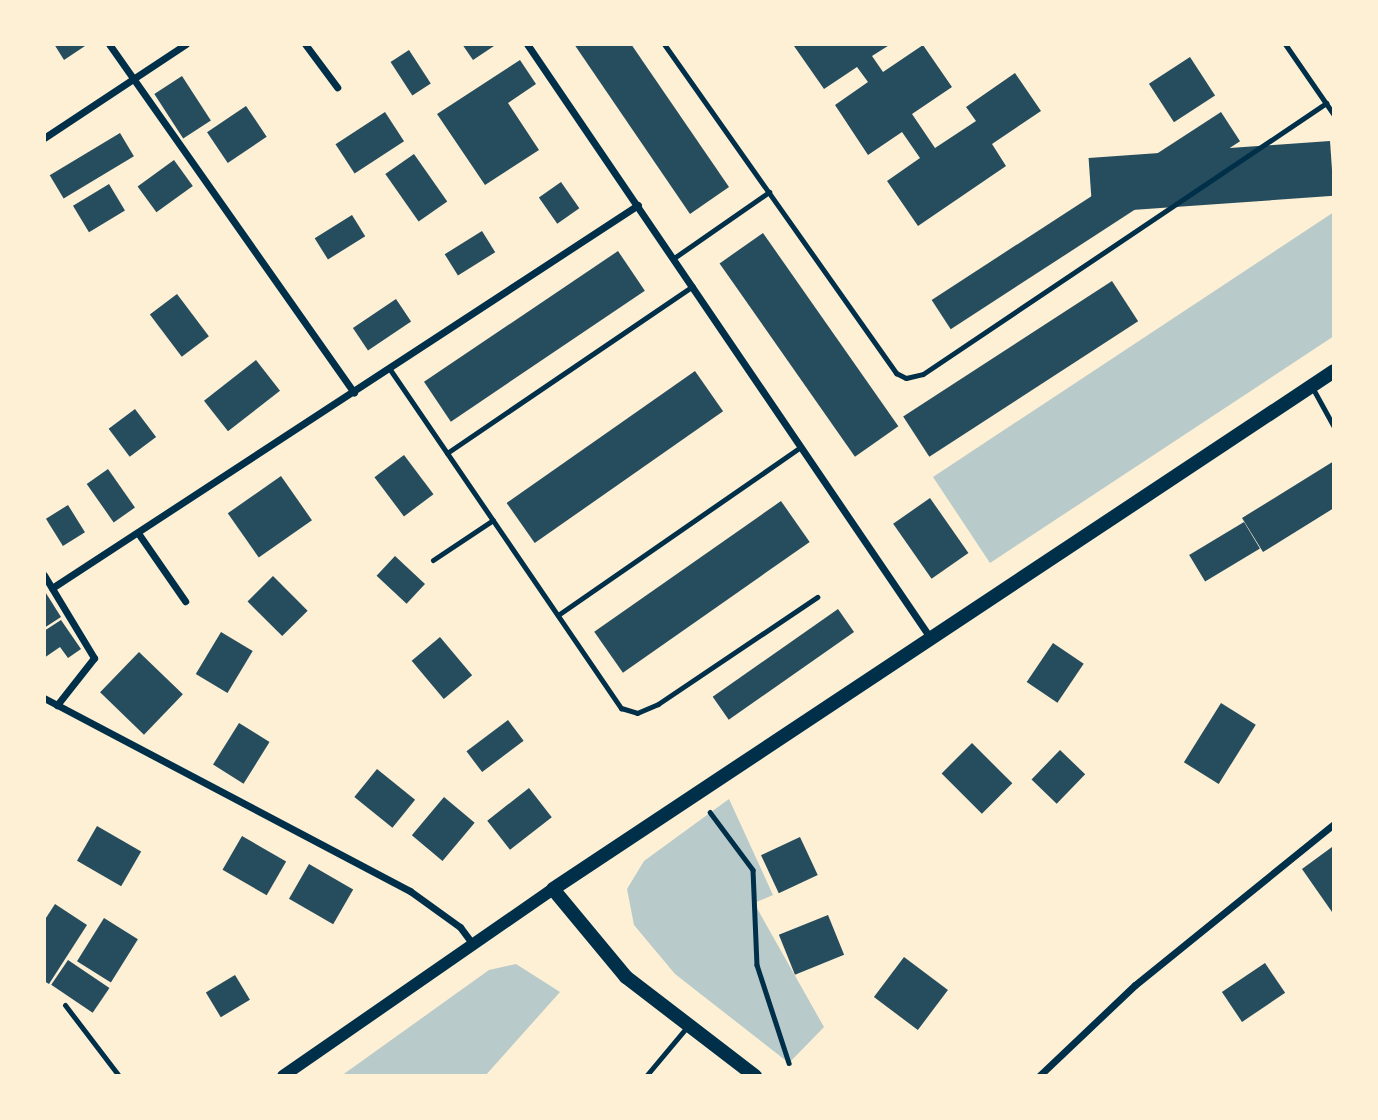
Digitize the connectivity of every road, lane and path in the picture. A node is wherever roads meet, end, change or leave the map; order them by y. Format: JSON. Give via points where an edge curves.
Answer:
{"nodes":[{"id":1,"x":109,"y":44,"type":"edge"},
{"id":2,"x":186,"y":44,"type":"edge"},
{"id":3,"x":305,"y":44,"type":"edge"},
{"id":4,"x":527,"y":44,"type":"edge"},
{"id":5,"x":664,"y":44,"type":"edge"},
{"id":6,"x":1285,"y":44,"type":"edge"},
{"id":7,"x":133,"y":79,"type":"junction"},
{"id":8,"x":337,"y":87,"type":"dead end"},
{"id":9,"x":1326,"y":103,"type":"junction"},
{"id":10,"x":1334,"y":115,"type":"edge"},
{"id":11,"x":44,"y":138,"type":"edge"},
{"id":12,"x":769,"y":192,"type":"junction"},
{"id":13,"x":638,"y":205,"type":"junction"},
{"id":14,"x":674,"y":258,"type":"junction"},
{"id":15,"x":693,"y":286,"type":"junction"},
{"id":16,"x":389,"y":368,"type":"junction"},
{"id":17,"x":1334,"y":371,"type":"edge"},
{"id":18,"x":1312,"y":387,"type":"junction"},
{"id":19,"x":354,"y":392,"type":"junction"},
{"id":20,"x":1334,"y":427,"type":"edge"},
{"id":21,"x":801,"y":447,"type":"junction"},
{"id":22,"x":447,"y":453,"type":"junction"},
{"id":23,"x":493,"y":520,"type":"junction"},
{"id":24,"x":138,"y":533,"type":"junction"},
{"id":25,"x":433,"y":560,"type":"dead end"},
{"id":26,"x":44,"y":575,"type":"edge"},
{"id":27,"x":52,"y":588,"type":"junction"},
{"id":28,"x":817,"y":597,"type":"dead end"},
{"id":29,"x":185,"y":601,"type":"dead end"},
{"id":30,"x":558,"y":615,"type":"junction"},
{"id":31,"x":929,"y":636,"type":"junction"},
{"id":32,"x":44,"y":698,"type":"edge"},
{"id":33,"x":57,"y":705,"type":"junction"},
{"id":34,"x":710,"y":812,"type":"dead end"},
{"id":35,"x":1334,"y":824,"type":"edge"},
{"id":36,"x":553,"y":890,"type":"junction"},
{"id":37,"x":472,"y":944,"type":"junction"},
{"id":38,"x":65,"y":1005,"type":"dead end"},
{"id":39,"x":687,"y":1027,"type":"junction"},
{"id":40,"x":789,"y":1063,"type":"dead end"},
{"id":41,"x":120,"y":1076,"type":"edge"},
{"id":42,"x":283,"y":1076,"type":"edge"},
{"id":43,"x":646,"y":1076,"type":"edge"},
{"id":44,"x":755,"y":1076,"type":"edge"},
{"id":45,"x":1039,"y":1076,"type":"edge"}],
"edges":[{"from":1,"to":7,"type":"street"},
{"from":2,"to":7,"type":"street"},
{"from":3,"to":8,"type":"street"},
{"from":4,"to":13,"type":"street"},
{"from":5,"to":12,"type":"lane"},
{"from":6,"to":9,"type":"lane"},
{"from":7,"to":11,"type":"street"},
{"from":7,"to":19,"type":"street"},
{"from":9,"to":10,"type":"lane"},
{"from":9,"to":12,"type":"lane","via":[[923,374],[906,378],[896,373]]},
{"from":12,"to":14,"type":"lane"},
{"from":13,"to":14,"type":"street"},
{"from":13,"to":16,"type":"street"},
{"from":14,"to":15,"type":"street"},
{"from":15,"to":21,"type":"street"},
{"from":15,"to":22,"type":"lane"},
{"from":16,"to":19,"type":"street"},
{"from":16,"to":22,"type":"lane"},
{"from":17,"to":18,"type":"main road"},
{"from":18,"to":20,"type":"lane"},
{"from":18,"to":31,"type":"main road"},
{"from":19,"to":24,"type":"street"},
{"from":21,"to":30,"type":"lane"},
{"from":21,"to":31,"type":"street"},
{"from":22,"to":23,"type":"lane"},
{"from":23,"to":25,"type":"lane"},
{"from":23,"to":30,"type":"lane"},
{"from":24,"to":27,"type":"street"},
{"from":24,"to":29,"type":"street"},
{"from":26,"to":27,"type":"street"},
{"from":27,"to":33,"type":"street","via":[[94,658]]},
{"from":28,"to":30,"type":"lane","via":[[637,713],[621,708]]},
{"from":31,"to":36,"type":"main road"},
{"from":32,"to":33,"type":"street"},
{"from":33,"to":37,"type":"street","via":[[410,891],[453,920]]},
{"from":34,"to":40,"type":"path","via":[[753,870],[757,965]]},
{"from":35,"to":45,"type":"street","via":[[1135,985]]},
{"from":36,"to":37,"type":"street"},
{"from":36,"to":39,"type":"main road","via":[[626,977]]},
{"from":37,"to":42,"type":"street"},
{"from":38,"to":41,"type":"lane"},
{"from":39,"to":43,"type":"lane"},
{"from":39,"to":44,"type":"main road"}]}
